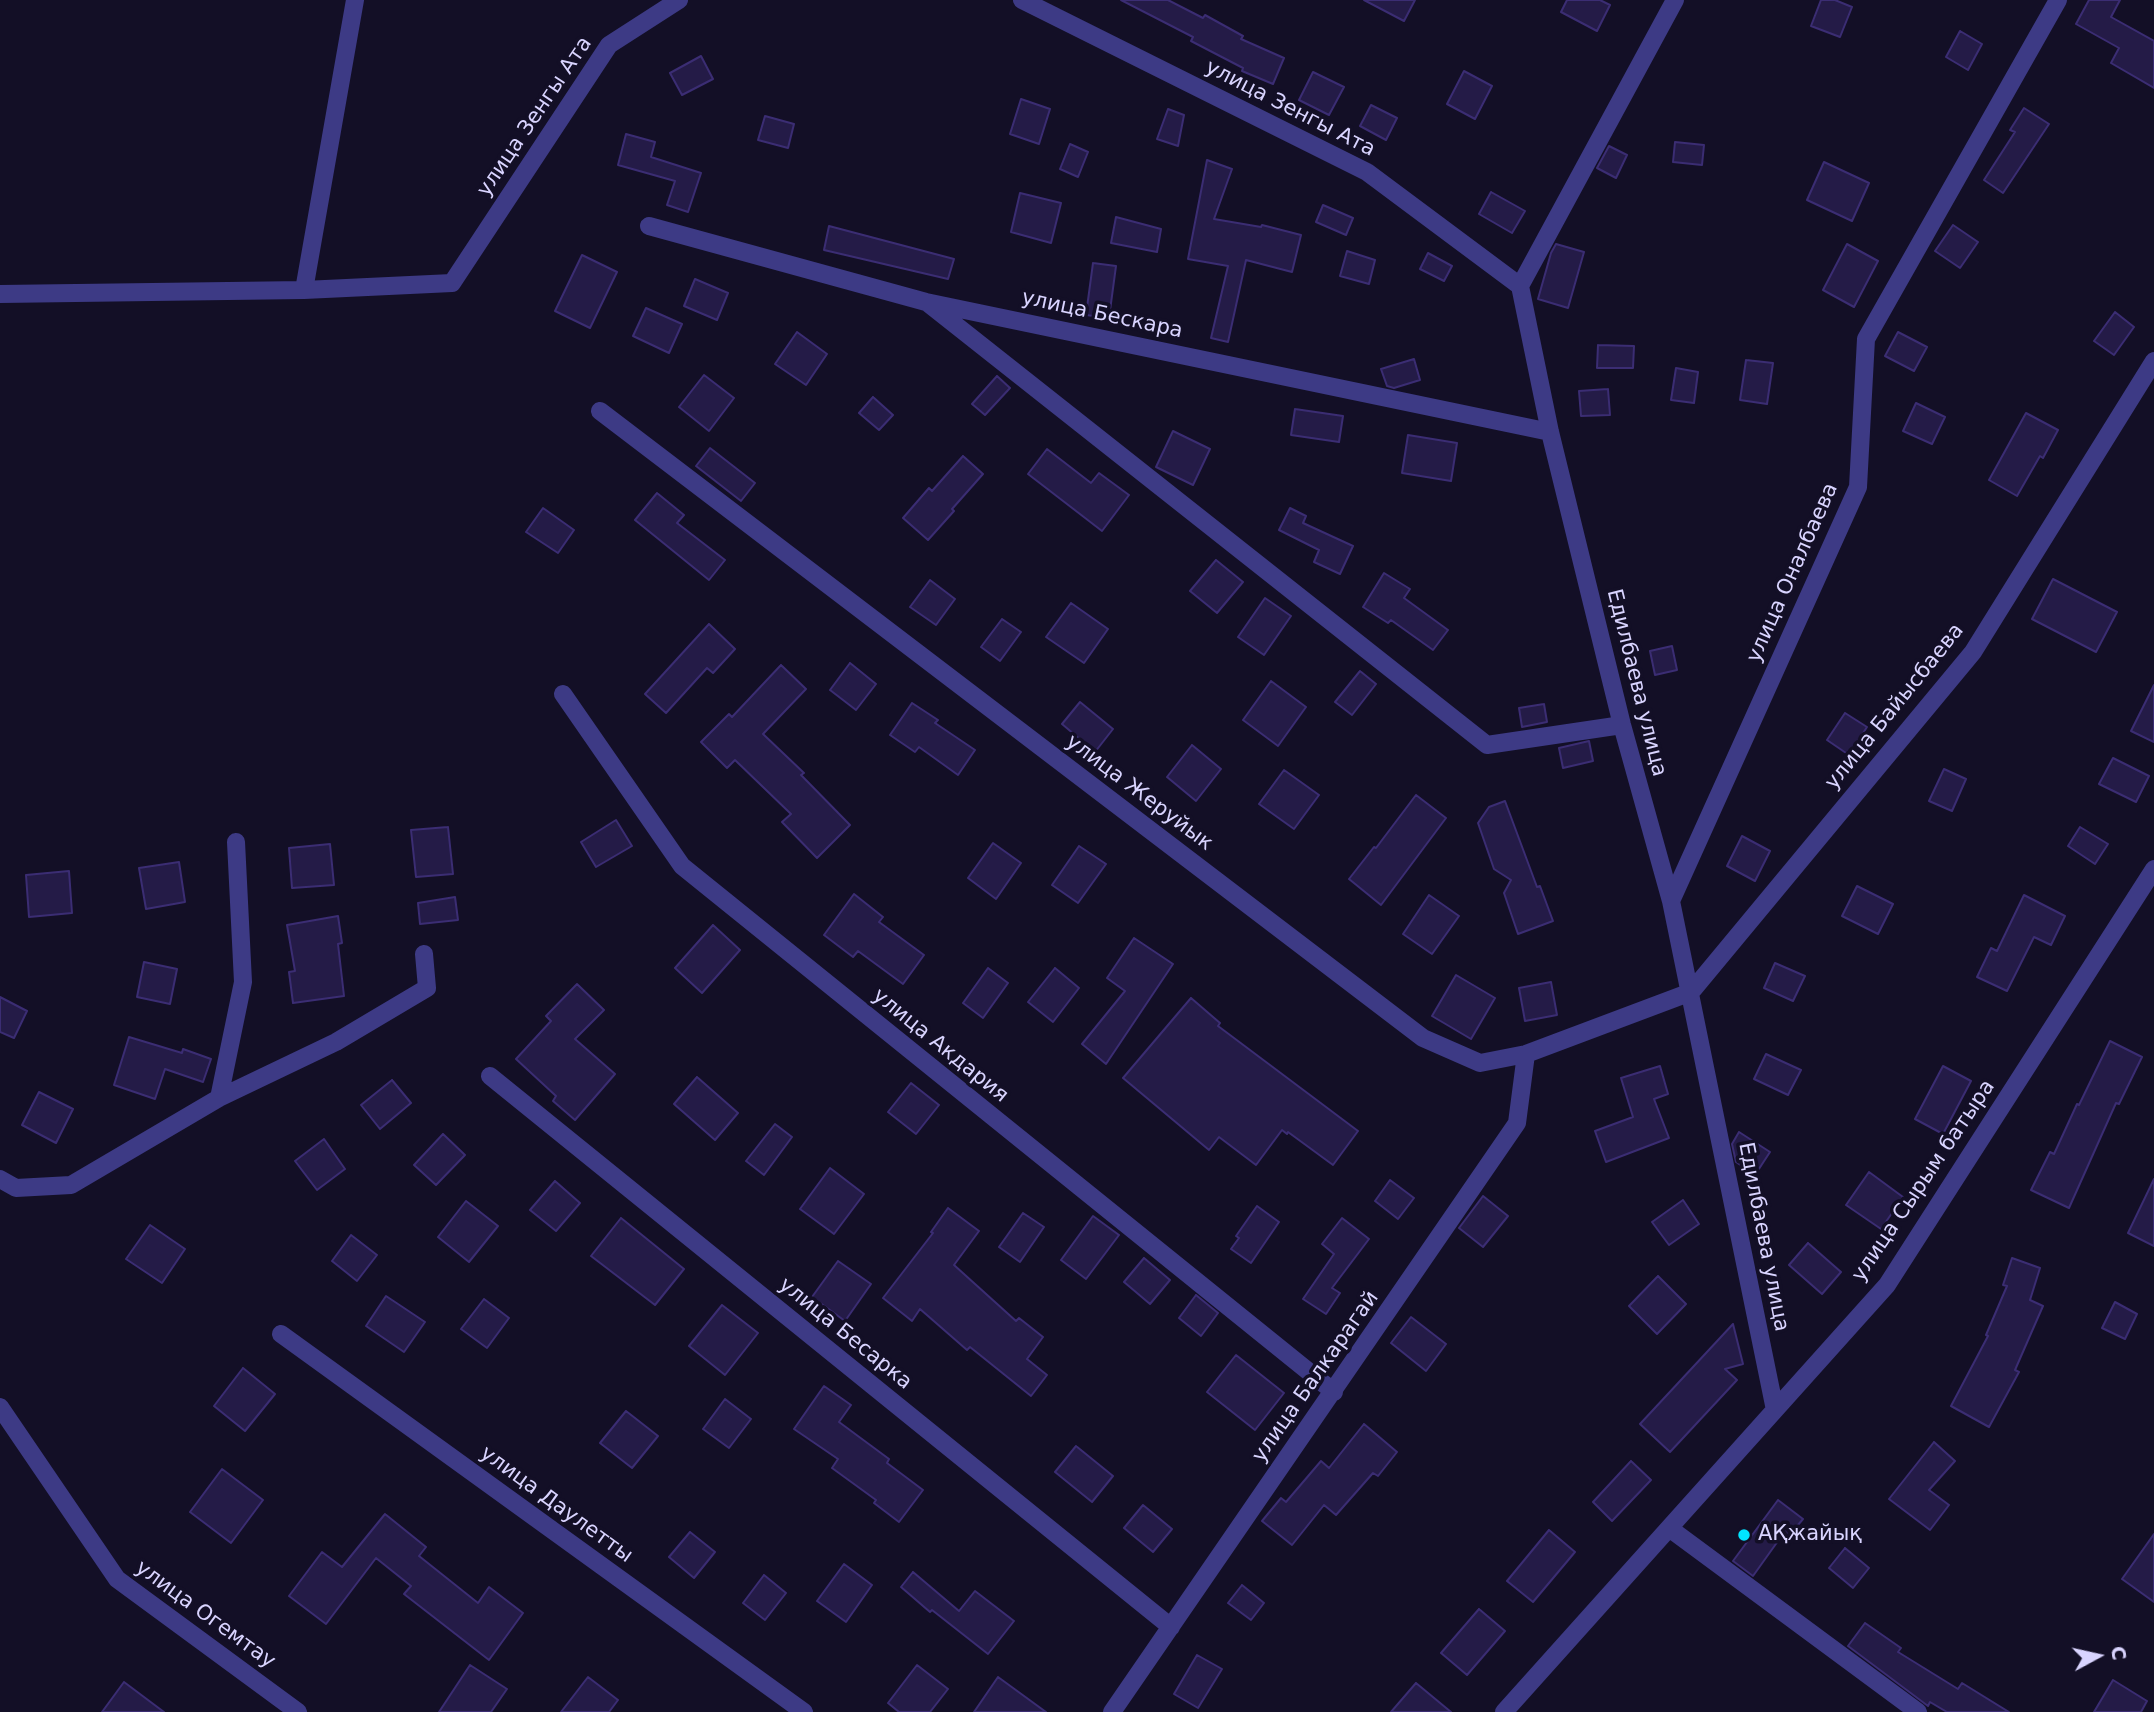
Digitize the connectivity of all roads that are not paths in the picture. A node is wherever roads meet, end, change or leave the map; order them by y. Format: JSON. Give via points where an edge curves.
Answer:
{"nodes":[{"id":1,"x":355,"y":0,"type":"edge"},
{"id":2,"x":679,"y":0,"type":"edge"},
{"id":3,"x":1022,"y":0,"type":"edge"},
{"id":4,"x":1675,"y":0,"type":"edge"},
{"id":5,"x":2058,"y":0,"type":"edge"},
{"id":6,"x":649,"y":226,"type":"dead end"},
{"id":7,"x":1520,"y":286,"type":"junction"},
{"id":8,"x":304,"y":289,"type":"junction"},
{"id":9,"x":0,"y":294,"type":"edge"},
{"id":10,"x":926,"y":302,"type":"junction"},
{"id":11,"x":2154,"y":361,"type":"edge"},
{"id":12,"x":600,"y":411,"type":"dead end"},
{"id":13,"x":1550,"y":432,"type":"junction"},
{"id":14,"x":563,"y":694,"type":"dead end"},
{"id":15,"x":1622,"y":725,"type":"junction"},
{"id":16,"x":236,"y":842,"type":"dead end"},
{"id":17,"x":2154,"y":869,"type":"edge"},
{"id":18,"x":1671,"y":901,"type":"junction"},
{"id":19,"x":424,"y":954,"type":"dead end"},
{"id":20,"x":1691,"y":992,"type":"junction"},
{"id":21,"x":1526,"y":1054,"type":"junction"},
{"id":22,"x":490,"y":1076,"type":"dead end"},
{"id":23,"x":219,"y":1098,"type":"junction"},
{"id":24,"x":0,"y":1179,"type":"edge"},
{"id":25,"x":281,"y":1335,"type":"dead end"},
{"id":26,"x":1334,"y":1392,"type":"junction"},
{"id":27,"x":0,"y":1407,"type":"edge"},
{"id":28,"x":1775,"y":1410,"type":"junction"},
{"id":29,"x":1669,"y":1528,"type":"junction"},
{"id":30,"x":1171,"y":1627,"type":"junction"},
{"id":31,"x":298,"y":1712,"type":"edge"},
{"id":32,"x":804,"y":1712,"type":"edge"},
{"id":33,"x":1112,"y":1712,"type":"edge"},
{"id":34,"x":1504,"y":1712,"type":"edge"},
{"id":35,"x":1918,"y":1712,"type":"edge"}],
"edges":[{"from":1,"to":8,"type":"street"},
{"from":2,"to":8,"type":"street","name":"улица Зенгы Ата","via":[[609,45],[452,283]]},
{"from":3,"to":7,"type":"street","name":"улица Зенгы Ата","via":[[1367,172]]},
{"from":4,"to":7,"type":"street"},
{"from":5,"to":18,"type":"street","name":"улица Оналбаева","via":[[1866,339],[1858,487]]},
{"from":6,"to":10,"type":"street","name":"улица Бескара"},
{"from":7,"to":13,"type":"street","name":"Едилбаева улица"},
{"from":8,"to":9,"type":"street"},
{"from":10,"to":13,"type":"street","name":"улица Бескара"},
{"from":10,"to":15,"type":"street","via":[[1488,745]]},
{"from":11,"to":20,"type":"street","name":"улица Байысбаева","via":[[1973,652]]},
{"from":12,"to":21,"type":"street","name":"улица Жеруйык","via":[[1423,1038],[1480,1063]]},
{"from":13,"to":15,"type":"street","name":"Едилбаева улица"},
{"from":14,"to":26,"type":"street","name":"улица Акдария","via":[[682,866]]},
{"from":15,"to":18,"type":"street","name":"Едилбаева улица"},
{"from":16,"to":23,"type":"street","via":[[243,982]]},
{"from":17,"to":28,"type":"street","name":"улица Сырым батыра","via":[[1887,1284]]},
{"from":18,"to":20,"type":"street","name":"Едилбаева улица"},
{"from":19,"to":23,"type":"street","via":[[427,988],[336,1042]]},
{"from":20,"to":21,"type":"street","name":"улица Жеруйык"},
{"from":20,"to":28,"type":"street","name":"Едилбаева улица"},
{"from":21,"to":26,"type":"street","name":"улица Балкарагай","via":[[1517,1123]]},
{"from":22,"to":30,"type":"street","name":"улица Бесарка"},
{"from":23,"to":24,"type":"street","via":[[71,1185],[16,1188]]},
{"from":25,"to":32,"type":"street","name":"улица Даулетты"},
{"from":26,"to":30,"type":"street","name":"улица Балкарагай"},
{"from":27,"to":31,"type":"street","name":"улица Огемтау","via":[[117,1578]]},
{"from":28,"to":29,"type":"street","name":"улица Сырым батыра"},
{"from":29,"to":34,"type":"street","name":"улица Сырым батыра"},
{"from":29,"to":35,"type":"street"},
{"from":30,"to":33,"type":"street","name":"улица Балкарагай"}]}
